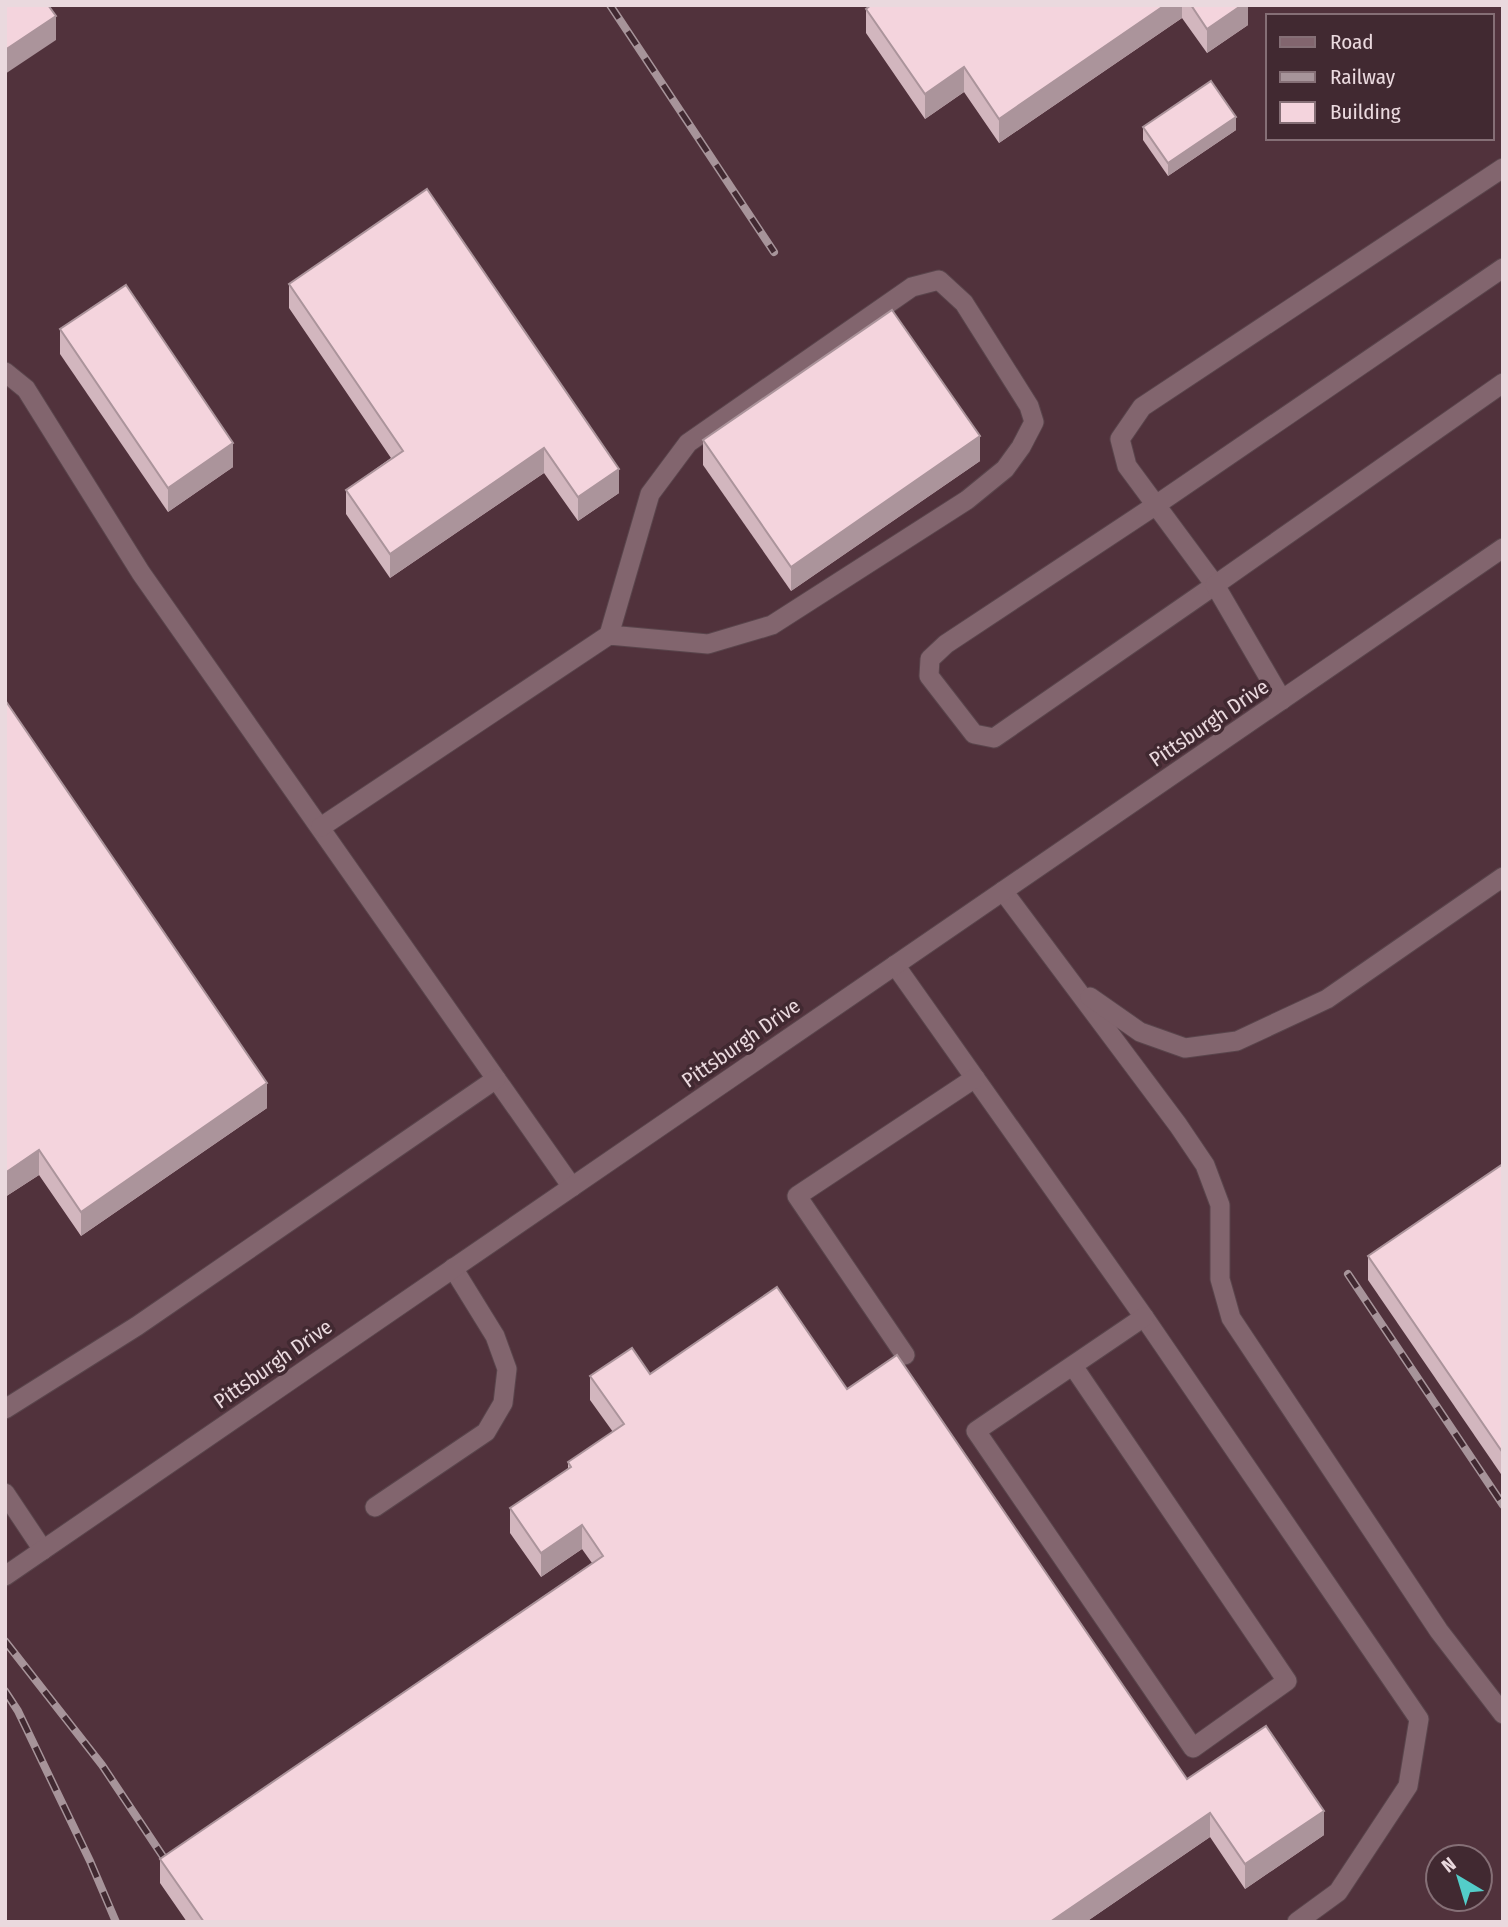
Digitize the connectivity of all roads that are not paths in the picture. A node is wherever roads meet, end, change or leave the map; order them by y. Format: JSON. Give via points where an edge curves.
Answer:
{"nodes":[{"id":1,"x":1503,"y":167,"type":"edge"},
{"id":2,"x":1503,"y":268,"type":"edge"},
{"id":3,"x":5,"y":372,"type":"edge"},
{"id":4,"x":1503,"y":383,"type":"edge"},
{"id":5,"x":1156,"y":505,"type":"junction"},
{"id":6,"x":1503,"y":548,"type":"edge"},
{"id":7,"x":1215,"y":585,"type":"junction"},
{"id":8,"x":609,"y":635,"type":"junction"},
{"id":9,"x":1282,"y":701,"type":"junction"},
{"id":10,"x":321,"y":827,"type":"junction"},
{"id":11,"x":1503,"y":877,"type":"edge"},
{"id":12,"x":1003,"y":891,"type":"junction"},
{"id":13,"x":895,"y":965,"type":"junction"},
{"id":14,"x":1074,"y":986,"type":"junction"},
{"id":15,"x":975,"y":1078,"type":"junction"},
{"id":16,"x":496,"y":1079,"type":"junction"},
{"id":17,"x":572,"y":1187,"type":"junction"},
{"id":18,"x":453,"y":1268,"type":"junction"},
{"id":19,"x":1144,"y":1317,"type":"junction"},
{"id":20,"x":905,"y":1354,"type":"dead end"},
{"id":21,"x":1073,"y":1366,"type":"junction"},
{"id":22,"x":5,"y":1409,"type":"edge"},
{"id":23,"x":5,"y":1493,"type":"edge"},
{"id":24,"x":375,"y":1507,"type":"dead end"},
{"id":25,"x":43,"y":1550,"type":"junction"},
{"id":26,"x":5,"y":1576,"type":"edge"},
{"id":27,"x":1503,"y":1714,"type":"edge"},
{"id":28,"x":1297,"y":1922,"type":"edge"}],
"edges":[{"from":1,"to":5,"type":"street","via":[[1142,407],[1120,439],[1127,466]]},
{"from":2,"to":5,"type":"street"},
{"from":3,"to":10,"type":"street","via":[[26,389],[141,573]]},
{"from":4,"to":7,"type":"street"},
{"from":5,"to":7,"type":"street"},
{"from":5,"to":7,"type":"street","via":[[946,644],[930,659],[929,676],[974,734],[994,738]]},
{"from":6,"to":9,"type":"street","name":"Pittsburgh Drive"},
{"from":7,"to":9,"type":"street"},
{"from":8,"to":8,"type":"street","via":[[650,494],[688,443],[912,287],[939,281],[964,303],[1029,406],[1034,422],[1005,469],[967,500],[772,625],[708,644]]},
{"from":8,"to":10,"type":"street"},
{"from":9,"to":12,"type":"street","name":"Pittsburgh Drive"},
{"from":10,"to":16,"type":"street"},
{"from":11,"to":14,"type":"street","via":[[1327,999],[1237,1041],[1185,1048],[1140,1032]]},
{"from":12,"to":13,"type":"street","name":"Pittsburgh Drive"},
{"from":12,"to":14,"type":"street"},
{"from":13,"to":15,"type":"street"},
{"from":13,"to":17,"type":"street","name":"Pittsburgh Drive"},
{"from":14,"to":27,"type":"street","via":[[1205,1165],[1220,1205],[1220,1279],[1231,1318],[1439,1631]]},
{"from":15,"to":19,"type":"street"},
{"from":15,"to":20,"type":"street","via":[[797,1196]]},
{"from":16,"to":17,"type":"street"},
{"from":16,"to":22,"type":"street","via":[[149,1318]]},
{"from":17,"to":18,"type":"street","name":"Pittsburgh Drive"},
{"from":18,"to":24,"type":"street","via":[[495,1336],[507,1369],[503,1402],[486,1432]]},
{"from":18,"to":25,"type":"street","name":"Pittsburgh Drive"},
{"from":19,"to":21,"type":"street"},
{"from":19,"to":28,"type":"street","via":[[1419,1719],[1408,1786],[1338,1892]]},
{"from":21,"to":21,"type":"street","via":[[976,1431],[1194,1748],[1287,1681]]},
{"from":23,"to":25,"type":"street"},
{"from":25,"to":26,"type":"street","name":"Pittsburgh Drive"}]}
